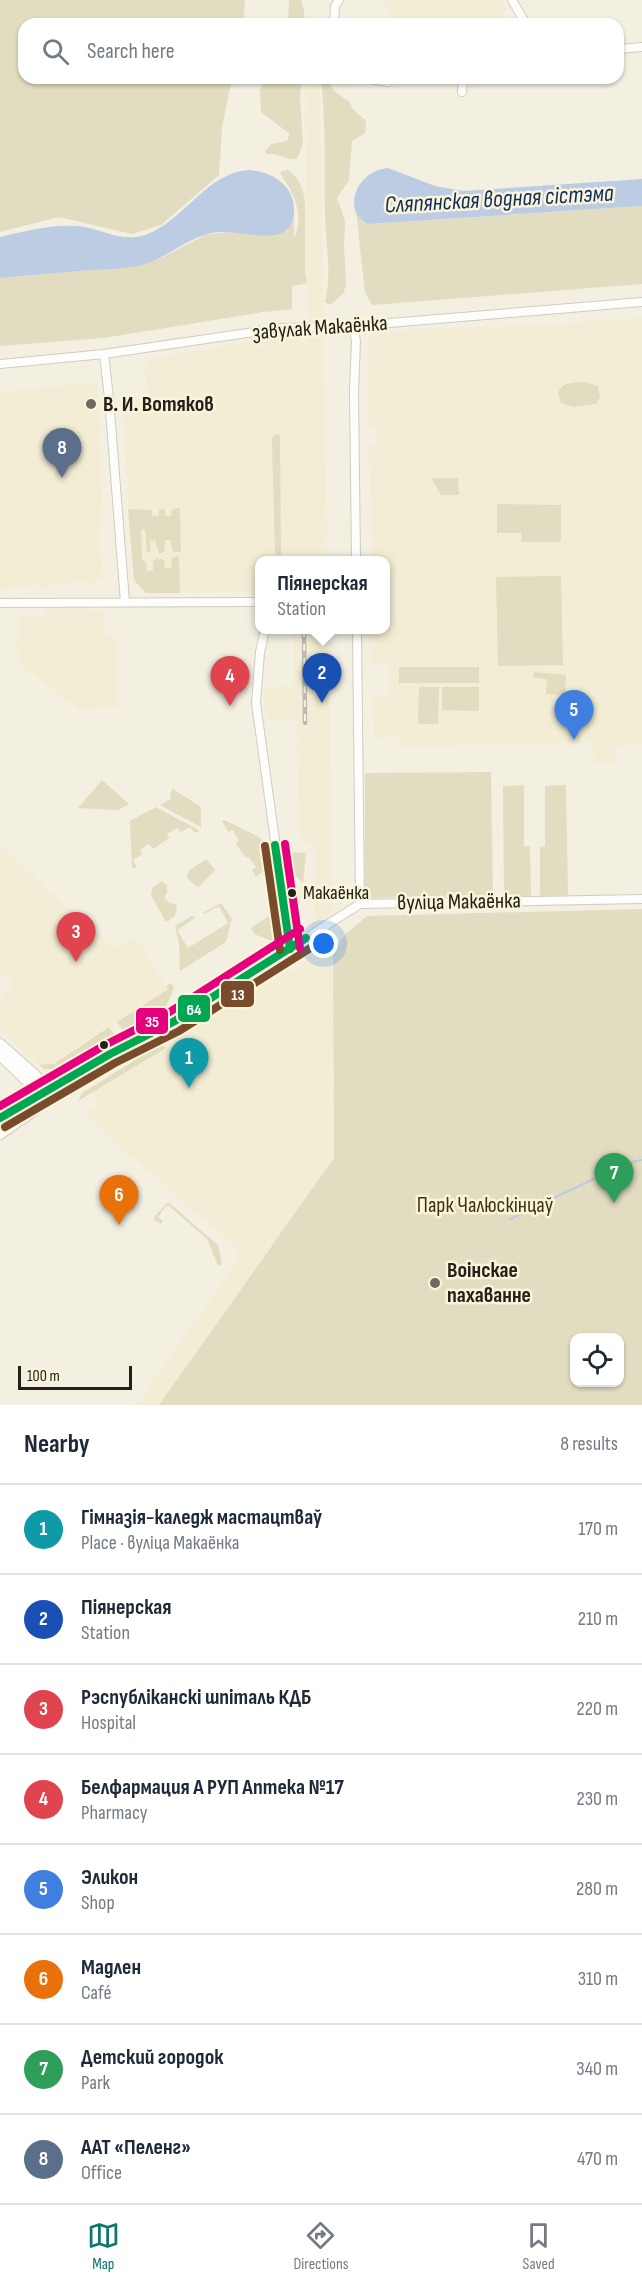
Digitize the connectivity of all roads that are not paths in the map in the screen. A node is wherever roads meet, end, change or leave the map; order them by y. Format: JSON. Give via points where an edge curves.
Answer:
{"nodes":[{"id":1,"x":339,"y":0,"type":"edge"},
{"id":2,"x":512,"y":0,"type":"edge"},
{"id":3,"x":334,"y":18,"type":"edge"},
{"id":4,"x":522,"y":18,"type":"edge"},
{"id":5,"x":642,"y":47,"type":"edge"},
{"id":6,"x":624,"y":48,"type":"edge"},
{"id":7,"x":463,"y":84,"type":"edge"},
{"id":8,"x":462,"y":92,"type":"dead end"},
{"id":9,"x":642,"y":302,"type":"edge"},
{"id":10,"x":353,"y":326,"type":"junction"},
{"id":11,"x":104,"y":354,"type":"junction"},
{"id":12,"x":0,"y":364,"type":"edge"},
{"id":13,"x":356,"y":556,"type":"edge"},
{"id":14,"x":125,"y":602,"type":"junction"},
{"id":15,"x":255,"y":602,"type":"edge"},
{"id":16,"x":0,"y":603,"type":"edge"},
{"id":17,"x":264,"y":634,"type":"edge"},
{"id":18,"x":357,"y":634,"type":"edge"},
{"id":19,"x":642,"y":899,"type":"edge"},
{"id":20,"x":360,"y":904,"type":"junction"},
{"id":21,"x":290,"y":949,"type":"junction"},
{"id":22,"x":0,"y":1044,"type":"edge"},
{"id":23,"x":0,"y":1055,"type":"edge"},
{"id":24,"x":50,"y":1094,"type":"junction"},
{"id":25,"x":0,"y":1118,"type":"edge"},
{"id":26,"x":0,"y":1134,"type":"edge"}],
"edges":[{"from":1,"to":3,"type":"street"},
{"from":2,"to":4,"type":"street"},
{"from":5,"to":6,"type":"street"},
{"from":7,"to":8,"type":"street"},
{"from":9,"to":10,"type":"street","name":"завулак Макаёнка"},
{"from":10,"to":11,"type":"street","name":"завулак Макаёнка","via":[[282,328]]},
{"from":10,"to":13,"type":"street"},
{"from":11,"to":12,"type":"street","name":"завулак Макаёнка"},
{"from":11,"to":14,"type":"street"},
{"from":14,"to":15,"type":"street"},
{"from":14,"to":16,"type":"street"},
{"from":17,"to":21,"type":"street","via":[[256,703]]},
{"from":18,"to":20,"type":"street"},
{"from":19,"to":20,"type":"street","name":"вуліца Макаёнка"},
{"from":20,"to":21,"type":"street"},
{"from":21,"to":24,"type":"street"},
{"from":22,"to":24,"type":"street"},
{"from":23,"to":24,"type":"street","via":[[28,1082]]},
{"from":24,"to":25,"type":"street"},
{"from":24,"to":26,"type":"street"}]}
